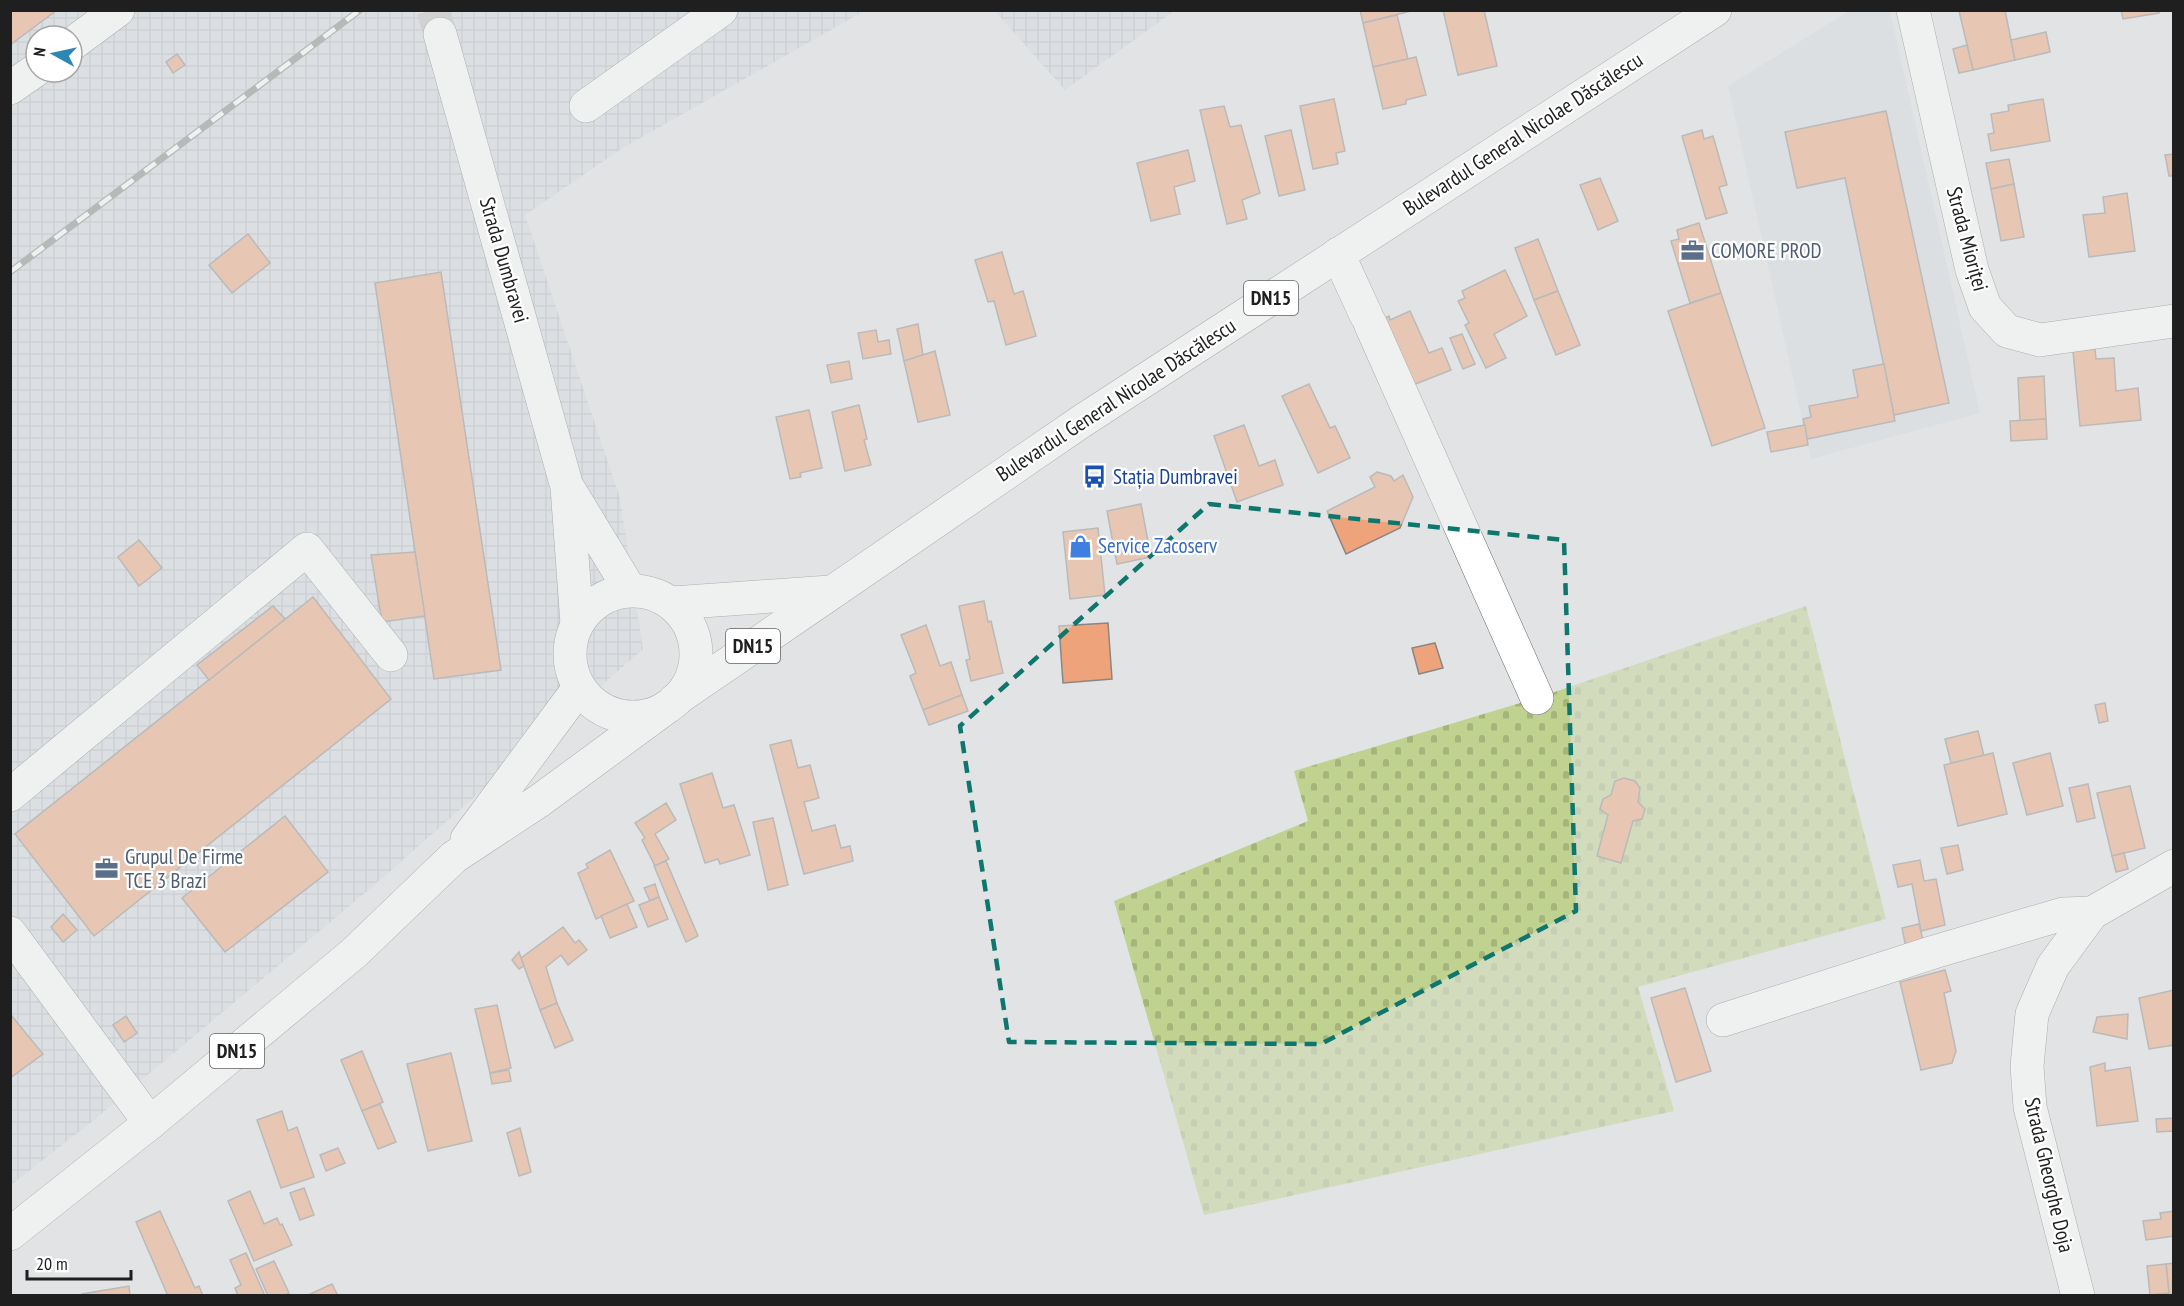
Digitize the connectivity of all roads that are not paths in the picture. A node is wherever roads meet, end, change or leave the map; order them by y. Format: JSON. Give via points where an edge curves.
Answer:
{"nodes":[{"id":1,"x":118,"y":10,"type":"edge"},
{"id":2,"x":721,"y":10,"type":"edge"},
{"id":3,"x":1715,"y":10,"type":"edge"},
{"id":4,"x":1913,"y":10,"type":"edge"},
{"id":5,"x":440,"y":34,"type":"tunnel mouth"},
{"id":6,"x":84,"y":35,"type":"edge"},
{"id":7,"x":24,"y":78,"type":"edge"},
{"id":8,"x":10,"y":88,"type":"edge"},
{"id":9,"x":586,"y":106,"type":"dead end"},
{"id":10,"x":1338,"y":254,"type":"junction"},
{"id":11,"x":2174,"y":321,"type":"edge"},
{"id":12,"x":567,"y":487,"type":"junction"},
{"id":13,"x":630,"y":590,"type":"junction"},
{"id":14,"x":832,"y":592,"type":"junction"},
{"id":15,"x":672,"y":603,"type":"junction"},
{"id":16,"x":577,"y":624,"type":"junction"},
{"id":17,"x":391,"y":655,"type":"dead end"},
{"id":18,"x":579,"y":688,"type":"junction"},
{"id":19,"x":1537,"y":698,"type":"dead end"},
{"id":20,"x":671,"y":704,"type":"junction"},
{"id":21,"x":10,"y":795,"type":"edge"},
{"id":22,"x":454,"y":857,"type":"junction"},
{"id":23,"x":2174,"y":866,"type":"edge"},
{"id":24,"x":2092,"y":913,"type":"junction"},
{"id":25,"x":10,"y":933,"type":"edge"},
{"id":26,"x":1723,"y":1020,"type":"dead end"},
{"id":27,"x":150,"y":1123,"type":"junction"},
{"id":28,"x":10,"y":1234,"type":"edge"},
{"id":29,"x":2078,"y":1296,"type":"edge"}],
"edges":[{"from":1,"to":6,"type":"main road"},
{"from":2,"to":9,"type":"main road"},
{"from":3,"to":10,"type":"main road","name":"Bulevardul General Nicolae Dăscălescu","number":"DN15"},
{"from":4,"to":11,"type":"main road","name":"Strada Mioriței","via":[[1972,270],[1985,307],[2007,331],[2040,340]]},
{"from":5,"to":12,"type":"main road","name":"Strada Dumbravei"},
{"from":7,"to":8,"type":"main road"},
{"from":10,"to":14,"type":"main road","name":"Bulevardul General Nicolae Dăscălescu","number":"DN15","via":[[1082,421]]},
{"from":10,"to":19,"type":"main road"},
{"from":12,"to":13,"type":"main road"},
{"from":12,"to":16,"type":"main road"},
{"from":13,"to":15,"type":"main road","via":[[652,593]]},
{"from":13,"to":16,"type":"main road","via":[[609,595],[590,606]]},
{"from":14,"to":15,"type":"main road"},
{"from":14,"to":20,"type":"main road","name":"Bulevardul General Nicolae Dăscălescu","number":"DN15"},
{"from":15,"to":20,"type":"main road","via":[[687,620],[695,640],[696,662],[689,683]]},
{"from":16,"to":18,"type":"main road","via":[[570,645],[570,667]]},
{"from":17,"to":21,"type":"main road","via":[[307,549]]},
{"from":18,"to":20,"type":"main road","via":[[593,704],[613,715],[634,718]]},
{"from":18,"to":22,"type":"main road"},
{"from":20,"to":22,"type":"main road","name":"Bulevardul General Nicolae Dăscălescu","number":"DN15","via":[[539,801]]},
{"from":22,"to":27,"type":"main road","name":"Bulevardul General Nicolae Dăscălescu","number":"DN15","via":[[354,953]]},
{"from":23,"to":24,"type":"main road","name":"Strada Gheorghe Doja"},
{"from":24,"to":26,"type":"main road","via":[[2063,914],[1942,949]]},
{"from":24,"to":29,"type":"main road","name":"Strada Gheorghe Doja","via":[[2053,966],[2032,1014],[2027,1066],[2030,1107]]},
{"from":25,"to":27,"type":"main road"},
{"from":27,"to":28,"type":"main road","name":"Bulevardul General Nicolae Dăscălescu","number":"DN15"}]}
